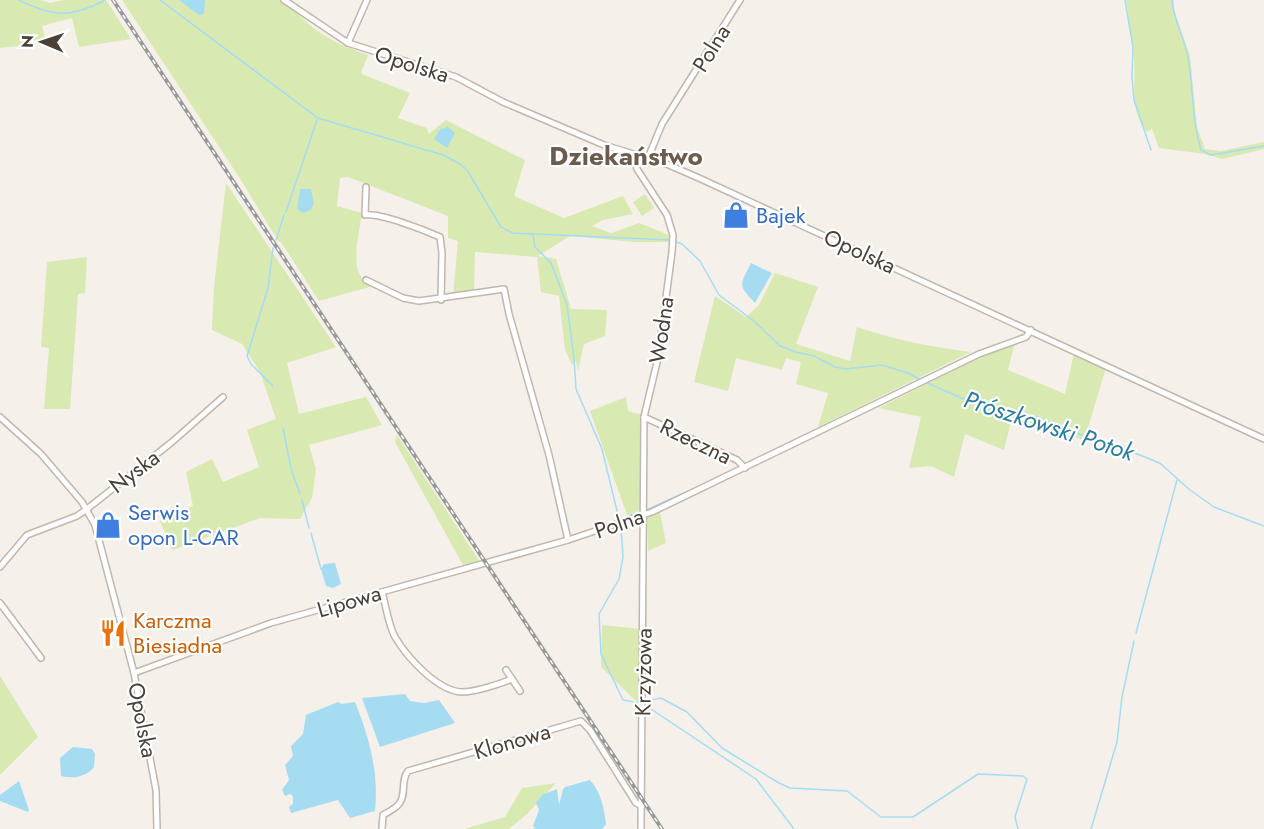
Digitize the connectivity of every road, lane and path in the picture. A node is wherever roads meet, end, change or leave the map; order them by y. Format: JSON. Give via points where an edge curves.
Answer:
{"nodes":[{"id":1,"x":284,"y":0,"type":"edge"},
{"id":2,"x":368,"y":0,"type":"edge"},
{"id":3,"x":740,"y":0,"type":"edge"},
{"id":4,"x":348,"y":44,"type":"junction"},
{"id":5,"x":633,"y":155,"type":"junction"},
{"id":6,"x":648,"y":158,"type":"junction"},
{"id":7,"x":366,"y":187,"type":"dead end"},
{"id":8,"x":366,"y":280,"type":"dead end"},
{"id":9,"x":441,"y":300,"type":"junction"},
{"id":10,"x":1031,"y":330,"type":"junction"},
{"id":11,"x":223,"y":398,"type":"dead end"},
{"id":12,"x":0,"y":417,"type":"edge"},
{"id":13,"x":644,"y":417,"type":"junction"},
{"id":14,"x":1264,"y":439,"type":"edge"},
{"id":15,"x":745,"y":468,"type":"junction"},
{"id":16,"x":87,"y":509,"type":"junction"},
{"id":17,"x":643,"y":515,"type":"junction"},
{"id":18,"x":568,"y":540,"type":"junction"},
{"id":19,"x":0,"y":567,"type":"edge"},
{"id":20,"x":382,"y":592,"type":"junction"},
{"id":21,"x":0,"y":603,"type":"edge"},
{"id":22,"x":41,"y":658,"type":"dead end"},
{"id":23,"x":506,"y":670,"type":"dead end"},
{"id":24,"x":134,"y":673,"type":"junction"},
{"id":25,"x":512,"y":678,"type":"junction"},
{"id":26,"x":519,"y":691,"type":"dead end"},
{"id":27,"x":642,"y":806,"type":"junction"},
{"id":28,"x":157,"y":829,"type":"edge"},
{"id":29,"x":382,"y":829,"type":"edge"},
{"id":30,"x":641,"y":829,"type":"edge"}],
"edges":[{"from":1,"to":4,"type":"street","name":"Opolska"},
{"from":2,"to":4,"type":"street","name":"Opolska"},
{"from":3,"to":6,"type":"street","name":"Polna","via":[[662,124]]},
{"from":4,"to":5,"type":"street","name":"Opolska","via":[[456,77],[503,102]]},
{"from":5,"to":6,"type":"street","name":"Opolska"},
{"from":5,"to":13,"type":"street","name":"Wodna","via":[[637,169],[667,214],[673,235],[658,358]]},
{"from":6,"to":10,"type":"street","name":"Opolska","via":[[743,197]]},
{"from":7,"to":9,"type":"street","via":[[365,215],[440,237]]},
{"from":8,"to":9,"type":"street","name":"Polna","via":[[412,300]]},
{"from":9,"to":18,"type":"street","name":"Polna","via":[[504,289]]},
{"from":10,"to":14,"type":"street","name":"Opolska"},
{"from":10,"to":15,"type":"street","name":"Polna","via":[[1026,337],[999,345]]},
{"from":11,"to":16,"type":"street","name":"Nyska"},
{"from":12,"to":16,"type":"street","name":"Nyska","via":[[40,454]]},
{"from":13,"to":15,"type":"street","name":"Rzeczna","via":[[737,460]]},
{"from":13,"to":17,"type":"street","name":"Wodna"},
{"from":15,"to":17,"type":"street","name":"Polna"},
{"from":16,"to":19,"type":"street","via":[[27,536]]},
{"from":16,"to":24,"type":"street","name":"Opolska","via":[[95,525]]},
{"from":17,"to":18,"type":"street","name":"Polna"},
{"from":17,"to":27,"type":"street","name":"Krzyżowa"},
{"from":18,"to":20,"type":"street","name":"Lipowa"},
{"from":20,"to":24,"type":"street","name":"Lipowa","via":[[251,630]]},
{"from":20,"to":25,"type":"street","via":[[395,637],[427,676],[461,692]]},
{"from":21,"to":22,"type":"street"},
{"from":23,"to":25,"type":"street"},
{"from":24,"to":28,"type":"street","name":"Opolska","via":[[156,790]]},
{"from":25,"to":26,"type":"street"},
{"from":27,"to":29,"type":"street","name":"Klonowa","via":[[636,803],[581,721],[408,771],[403,797],[383,815]]},
{"from":27,"to":30,"type":"street","name":"Krzyżowa"}]}
